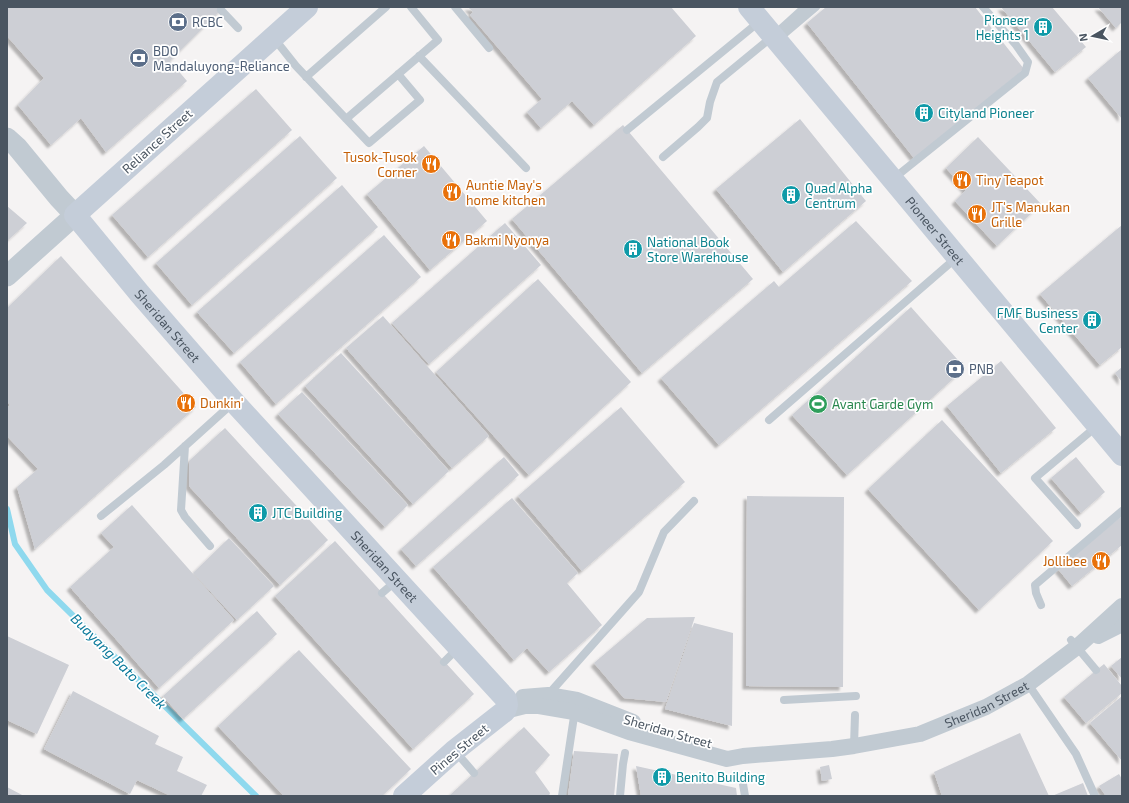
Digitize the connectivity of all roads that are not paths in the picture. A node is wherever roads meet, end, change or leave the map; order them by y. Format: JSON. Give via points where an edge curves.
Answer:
{"nodes":[{"id":1,"x":307,"y":7,"type":"edge"},
{"id":2,"x":386,"y":7,"type":"edge"},
{"id":3,"x":410,"y":7,"type":"edge"},
{"id":4,"x":455,"y":7,"type":"edge"},
{"id":5,"x":805,"y":7,"type":"edge"},
{"id":6,"x":816,"y":7,"type":"edge"},
{"id":7,"x":983,"y":7,"type":"edge"},
{"id":8,"x":221,"y":10,"type":"dead end"},
{"id":9,"x":765,"y":26,"type":"edge"},
{"id":10,"x":238,"y":28,"type":"dead end"},
{"id":11,"x":273,"y":37,"type":"junction"},
{"id":12,"x":489,"y":48,"type":"dead end"},
{"id":13,"x":419,"y":56,"type":"junction"},
{"id":14,"x":398,"y":74,"type":"junction"},
{"id":15,"x":306,"y":76,"type":"junction"},
{"id":16,"x":346,"y":119,"type":"junction"},
{"id":17,"x":627,"y":130,"type":"dead end"},
{"id":18,"x":7,"y":138,"type":"edge"},
{"id":19,"x":663,"y":157,"type":"dead end"},
{"id":20,"x":526,"y":168,"type":"dead end"},
{"id":21,"x":892,"y":179,"type":"junction"},
{"id":22,"x":75,"y":215,"type":"junction"},
{"id":23,"x":957,"y":257,"type":"junction"},
{"id":24,"x":7,"y":276,"type":"edge"},
{"id":25,"x":234,"y":402,"type":"junction"},
{"id":26,"x":769,"y":420,"type":"dead end"},
{"id":27,"x":1098,"y":426,"type":"junction"},
{"id":28,"x":185,"y":446,"type":"junction"},
{"id":29,"x":1122,"y":455,"type":"edge"},
{"id":30,"x":694,"y":501,"type":"dead end"},
{"id":31,"x":1122,"y":511,"type":"edge"},
{"id":32,"x":101,"y":516,"type":"dead end"},
{"id":33,"x":1076,"y":525,"type":"dead end"},
{"id":34,"x":210,"y":546,"type":"dead end"},
{"id":35,"x":1041,"y":606,"type":"dead end"},
{"id":36,"x":1122,"y":606,"type":"edge"},
{"id":37,"x":1122,"y":624,"type":"edge"},
{"id":38,"x":1074,"y":643,"type":"junction"},
{"id":39,"x":1096,"y":670,"type":"dead end"},
{"id":40,"x":1028,"y":684,"type":"junction"},
{"id":41,"x":856,"y":696,"type":"dead end"},
{"id":42,"x":784,"y":700,"type":"dead end"},
{"id":43,"x":544,"y":701,"type":"junction"},
{"id":44,"x":505,"y":705,"type":"junction"},
{"id":45,"x":576,"y":706,"type":"junction"},
{"id":46,"x":855,"y":715,"type":"dead end"},
{"id":47,"x":854,"y":746,"type":"junction"},
{"id":48,"x":454,"y":751,"type":"junction"},
{"id":49,"x":626,"y":753,"type":"dead end"},
{"id":50,"x":474,"y":773,"type":"dead end"},
{"id":51,"x":742,"y":778,"type":"dead end"},
{"id":52,"x":412,"y":791,"type":"edge"},
{"id":53,"x":562,"y":796,"type":"edge"},
{"id":54,"x":620,"y":796,"type":"edge"},
{"id":55,"x":744,"y":796,"type":"edge"},
{"id":56,"x":1095,"y":796,"type":"edge"}],
"edges":[{"from":1,"to":11,"type":"main road","name":"Reliance Street"},
{"from":2,"to":15,"type":"lane"},
{"from":3,"to":13,"type":"lane","via":[[438,40]]},
{"from":4,"to":12,"type":"lane"},
{"from":5,"to":9,"type":"lane"},
{"from":6,"to":9,"type":"lane"},
{"from":7,"to":21,"type":"lane","via":[[1028,62],[1026,73]]},
{"from":8,"to":10,"type":"lane"},
{"from":9,"to":17,"type":"lane"},
{"from":9,"to":19,"type":"lane","via":[[717,82],[707,118]]},
{"from":9,"to":21,"type":"main road","name":"Pioneer Street"},
{"from":11,"to":15,"type":"lane"},
{"from":11,"to":22,"type":"main road","name":"Reliance Street"},
{"from":13,"to":14,"type":"lane"},
{"from":13,"to":20,"type":"lane"},
{"from":14,"to":16,"type":"lane"},
{"from":14,"to":16,"type":"lane","via":[[420,100],[369,143]]},
{"from":15,"to":16,"type":"lane"},
{"from":18,"to":22,"type":"street","name":"Sheridan Street"},
{"from":21,"to":23,"type":"main road","name":"Pioneer Street"},
{"from":22,"to":24,"type":"street","name":"Reliance Street"},
{"from":22,"to":25,"type":"main road","name":"Sheridan Street"},
{"from":23,"to":26,"type":"lane"},
{"from":23,"to":27,"type":"main road","name":"Pioneer Street"},
{"from":25,"to":28,"type":"lane"},
{"from":25,"to":44,"type":"main road","name":"Sheridan Street","via":[[389,587],[452,655]]},
{"from":27,"to":29,"type":"main road","name":"Pioneer Street"},
{"from":27,"to":33,"type":"lane","via":[[1036,478]]},
{"from":28,"to":32,"type":"lane"},
{"from":28,"to":34,"type":"lane","via":[[181,510]]},
{"from":30,"to":43,"type":"lane","via":[[664,532],[639,592]]},
{"from":31,"to":35,"type":"lane","via":[[1035,585]]},
{"from":36,"to":38,"type":"street","name":"Sheridan Street"},
{"from":37,"to":38,"type":"street","name":"Sheridan Street"},
{"from":38,"to":39,"type":"lane"},
{"from":38,"to":40,"type":"street","name":"Sheridan Street"},
{"from":40,"to":47,"type":"street","name":"Sheridan Street","via":[[986,707],[920,734]]},
{"from":40,"to":56,"type":"lane","via":[[1076,754]]},
{"from":41,"to":42,"type":"lane"},
{"from":43,"to":44,"type":"street","name":"Sheridan Street"},
{"from":43,"to":45,"type":"street","name":"Sheridan Street"},
{"from":44,"to":48,"type":"main road","name":"Pines Street"},
{"from":45,"to":47,"type":"street","name":"Sheridan Street","via":[[628,732],[727,759]]},
{"from":45,"to":53,"type":"lane"},
{"from":46,"to":47,"type":"lane"},
{"from":48,"to":50,"type":"lane"},
{"from":48,"to":52,"type":"main road","name":"Pines Street"},
{"from":49,"to":54,"type":"lane"},
{"from":51,"to":55,"type":"lane"}]}
